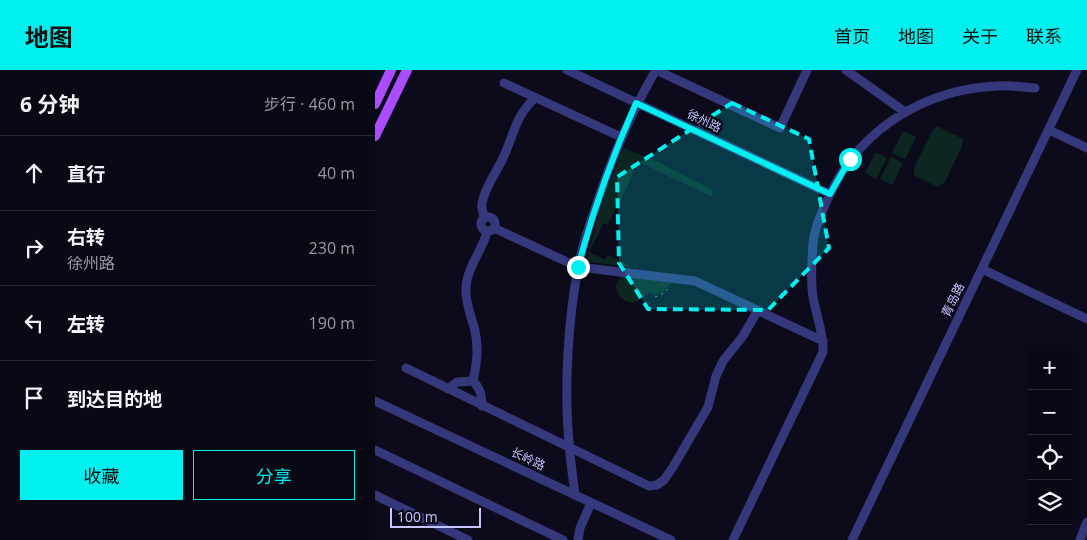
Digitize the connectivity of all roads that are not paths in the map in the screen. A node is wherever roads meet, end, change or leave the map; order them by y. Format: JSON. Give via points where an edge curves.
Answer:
{"nodes":[{"id":1,"x":391,"y":70,"type":"edge"},
{"id":2,"x":407,"y":70,"type":"edge"},
{"id":3,"x":567,"y":70,"type":"edge"},
{"id":4,"x":656,"y":70,"type":"edge"},
{"id":5,"x":807,"y":70,"type":"edge"},
{"id":6,"x":846,"y":70,"type":"edge"},
{"id":7,"x":1077,"y":70,"type":"edge"},
{"id":8,"x":505,"y":83,"type":"dead end"},
{"id":9,"x":1035,"y":88,"type":"dead end"},
{"id":10,"x":535,"y":98,"type":"junction"},
{"id":11,"x":636,"y":103,"type":"junction"},
{"id":12,"x":375,"y":104,"type":"edge"},
{"id":13,"x":905,"y":112,"type":"junction"},
{"id":14,"x":1049,"y":130,"type":"junction"},
{"id":15,"x":375,"y":136,"type":"edge"},
{"id":16,"x":621,"y":137,"type":"junction"},
{"id":17,"x":1087,"y":148,"type":"edge"},
{"id":18,"x":830,"y":194,"type":"junction"},
{"id":19,"x":491,"y":230,"type":"junction"},
{"id":20,"x":578,"y":267,"type":"junction"},
{"id":21,"x":982,"y":268,"type":"junction"},
{"id":22,"x":758,"y":310,"type":"junction"},
{"id":23,"x":1087,"y":318,"type":"edge"},
{"id":24,"x":823,"y":341,"type":"junction"},
{"id":25,"x":406,"y":368,"type":"dead end"},
{"id":26,"x":473,"y":381,"type":"junction"},
{"id":27,"x":448,"y":389,"type":"junction"},
{"id":28,"x":375,"y":401,"type":"edge"},
{"id":29,"x":482,"y":406,"type":"junction"},
{"id":30,"x":569,"y":448,"type":"junction"},
{"id":31,"x":375,"y":450,"type":"edge"},
{"id":32,"x":375,"y":495,"type":"edge"},
{"id":33,"x":575,"y":495,"type":"junction"},
{"id":34,"x":591,"y":503,"type":"junction"},
{"id":35,"x":1087,"y":522,"type":"edge"},
{"id":36,"x":468,"y":540,"type":"edge"},
{"id":37,"x":563,"y":540,"type":"edge"},
{"id":38,"x":578,"y":540,"type":"edge"},
{"id":39,"x":671,"y":540,"type":"edge"},
{"id":40,"x":733,"y":540,"type":"edge"},
{"id":41,"x":852,"y":540,"type":"edge"},
{"id":42,"x":1080,"y":540,"type":"edge"}],
"edges":[{"from":1,"to":12,"type":"main road"},
{"from":2,"to":15,"type":"main road"},
{"from":3,"to":11,"type":"street","name":"徐州路"},
{"from":4,"to":5,"type":"street","via":[[780,128]]},
{"from":4,"to":11,"type":"street"},
{"from":6,"to":13,"type":"street"},
{"from":7,"to":14,"type":"street","name":"青岛路"},
{"from":8,"to":10,"type":"street"},
{"from":9,"to":13,"type":"street","via":[[998,86],[968,89],[941,96]]},
{"from":10,"to":16,"type":"street"},
{"from":10,"to":19,"type":"street","via":[[519,116],[485,192],[481,209],[485,218],[481,227]]},
{"from":11,"to":16,"type":"street"},
{"from":11,"to":18,"type":"street","name":"徐州路"},
{"from":13,"to":18,"type":"street","via":[[867,140],[850,159]]},
{"from":14,"to":17,"type":"street"},
{"from":14,"to":21,"type":"street","name":"青岛路"},
{"from":16,"to":20,"type":"street"},
{"from":18,"to":24,"type":"street","via":[[813,241],[811,270],[812,294]]},
{"from":19,"to":20,"type":"street"},
{"from":19,"to":26,"type":"street","via":[[466,280],[465,292],[477,348]]},
{"from":20,"to":22,"type":"street","via":[[695,281]]},
{"from":20,"to":30,"type":"street","via":[[569,352]]},
{"from":21,"to":23,"type":"street"},
{"from":21,"to":41,"type":"street","name":"青岛路"},
{"from":22,"to":24,"type":"street"},
{"from":22,"to":30,"type":"street","via":[[723,361],[708,406],[664,480],[649,486]]},
{"from":24,"to":40,"type":"street","via":[[823,352]]},
{"from":25,"to":27,"type":"street"},
{"from":26,"to":27,"type":"street","via":[[457,382]]},
{"from":26,"to":29,"type":"street","via":[[480,390]]},
{"from":27,"to":29,"type":"street"},
{"from":28,"to":33,"type":"street","name":"长岭路"},
{"from":29,"to":30,"type":"street"},
{"from":30,"to":33,"type":"street"},
{"from":31,"to":37,"type":"street"},
{"from":32,"to":36,"type":"street"},
{"from":33,"to":34,"type":"street","name":"长岭路"},
{"from":34,"to":38,"type":"street"},
{"from":34,"to":39,"type":"street","name":"长岭路"},
{"from":35,"to":42,"type":"street"}]}
